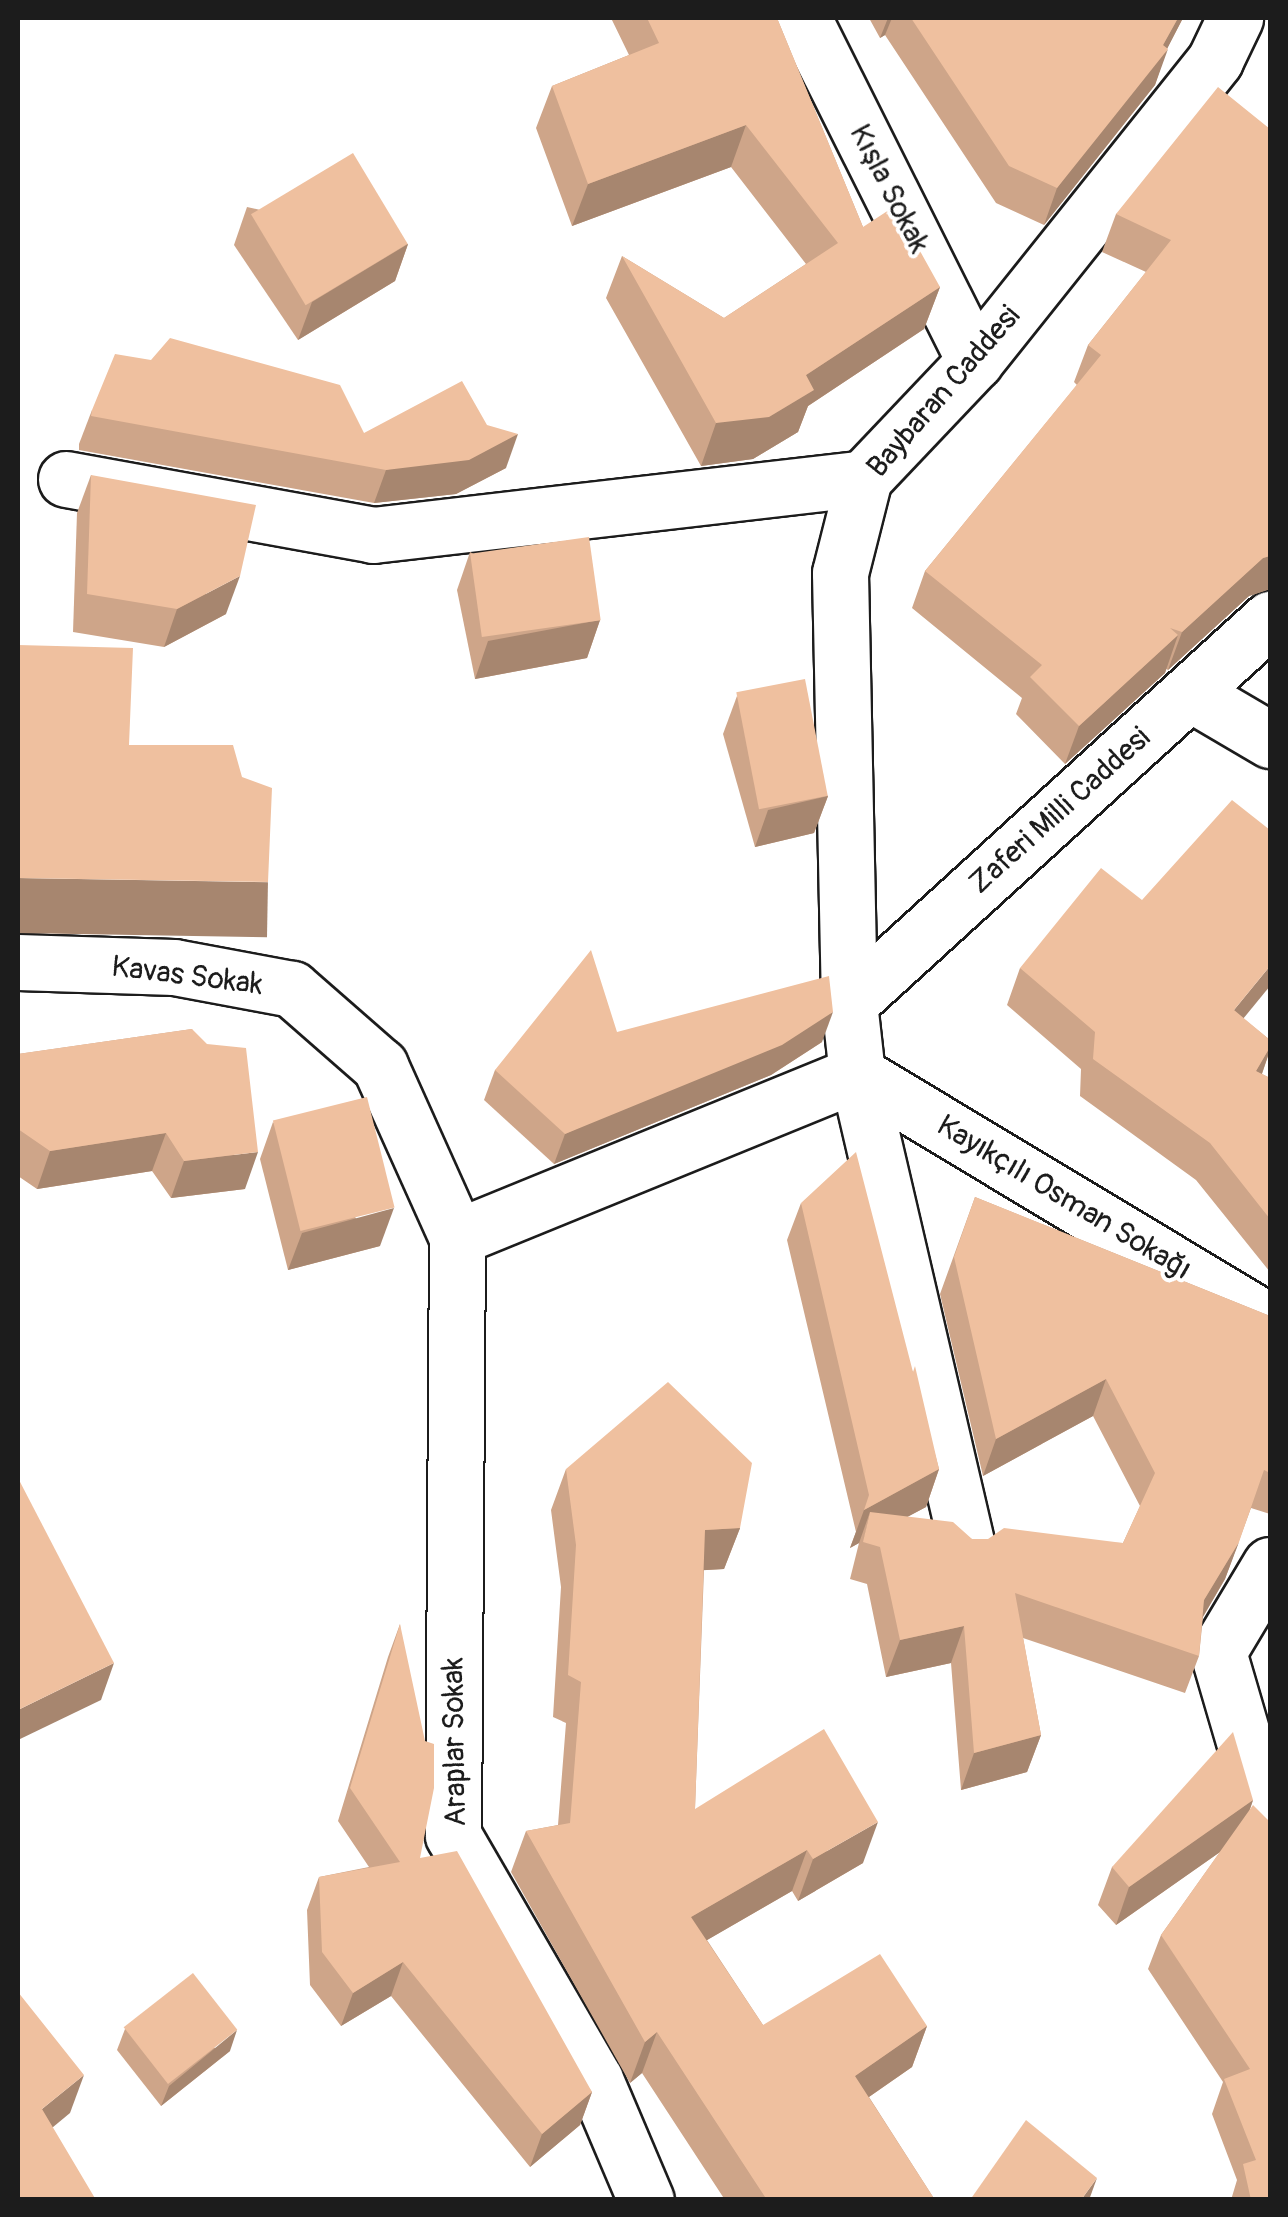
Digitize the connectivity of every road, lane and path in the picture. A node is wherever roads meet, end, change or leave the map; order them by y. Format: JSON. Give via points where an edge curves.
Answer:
{"nodes":[{"id":1,"x":803,"y":18,"type":"edge"},
{"id":2,"x":1236,"y":18,"type":"edge"},
{"id":3,"x":976,"y":361,"type":"junction"},
{"id":4,"x":66,"y":478,"type":"dead end"},
{"id":5,"x":864,"y":478,"type":"junction"},
{"id":6,"x":1270,"y":620,"type":"edge"},
{"id":7,"x":1190,"y":692,"type":"junction"},
{"id":8,"x":1270,"y":740,"type":"edge"},
{"id":9,"x":18,"y":962,"type":"edge"},
{"id":10,"x":849,"y":1003,"type":"junction"},
{"id":11,"x":858,"y":1074,"type":"junction"},
{"id":12,"x":457,"y":1237,"type":"junction"},
{"id":13,"x":1270,"y":1322,"type":"edge"},
{"id":14,"x":966,"y":1546,"type":"edge"},
{"id":15,"x":1270,"y":1566,"type":"edge"},
{"id":16,"x":1270,"y":1830,"type":"edge"},
{"id":17,"x":646,"y":2200,"type":"edge"}],
"edges":[{"from":1,"to":3,"type":"street","name":"Kışla Sokak"},
{"from":2,"to":3,"type":"street","name":"Baybaran Caddesi","via":[[1215,60]]},
{"from":3,"to":5,"type":"street","name":"Baybaran Caddesi"},
{"from":4,"to":5,"type":"street","via":[[373,535]]},
{"from":5,"to":10,"type":"street","name":"Baybaran Caddesi","via":[[840,574]]},
{"from":6,"to":7,"type":"street","name":"Zaferi Milli Caddesi"},
{"from":7,"to":8,"type":"street"},
{"from":7,"to":10,"type":"street","name":"Zaferi Milli Caddesi"},
{"from":9,"to":12,"type":"street","name":"Kavas Sokak","via":[[174,968],[292,989],[380,1066]]},
{"from":10,"to":11,"type":"street","name":"Baybaran Caddesi"},
{"from":11,"to":12,"type":"street"},
{"from":11,"to":13,"type":"street","name":"Kayıkçılı Osman Sokağı"},
{"from":11,"to":14,"type":"street","name":"Baybaran Caddesi"},
{"from":12,"to":17,"type":"street","name":"Araplar Sokak","via":[[453,1835],[596,2080]]},
{"from":15,"to":16,"type":"street","via":[[1218,1652]]}]}
